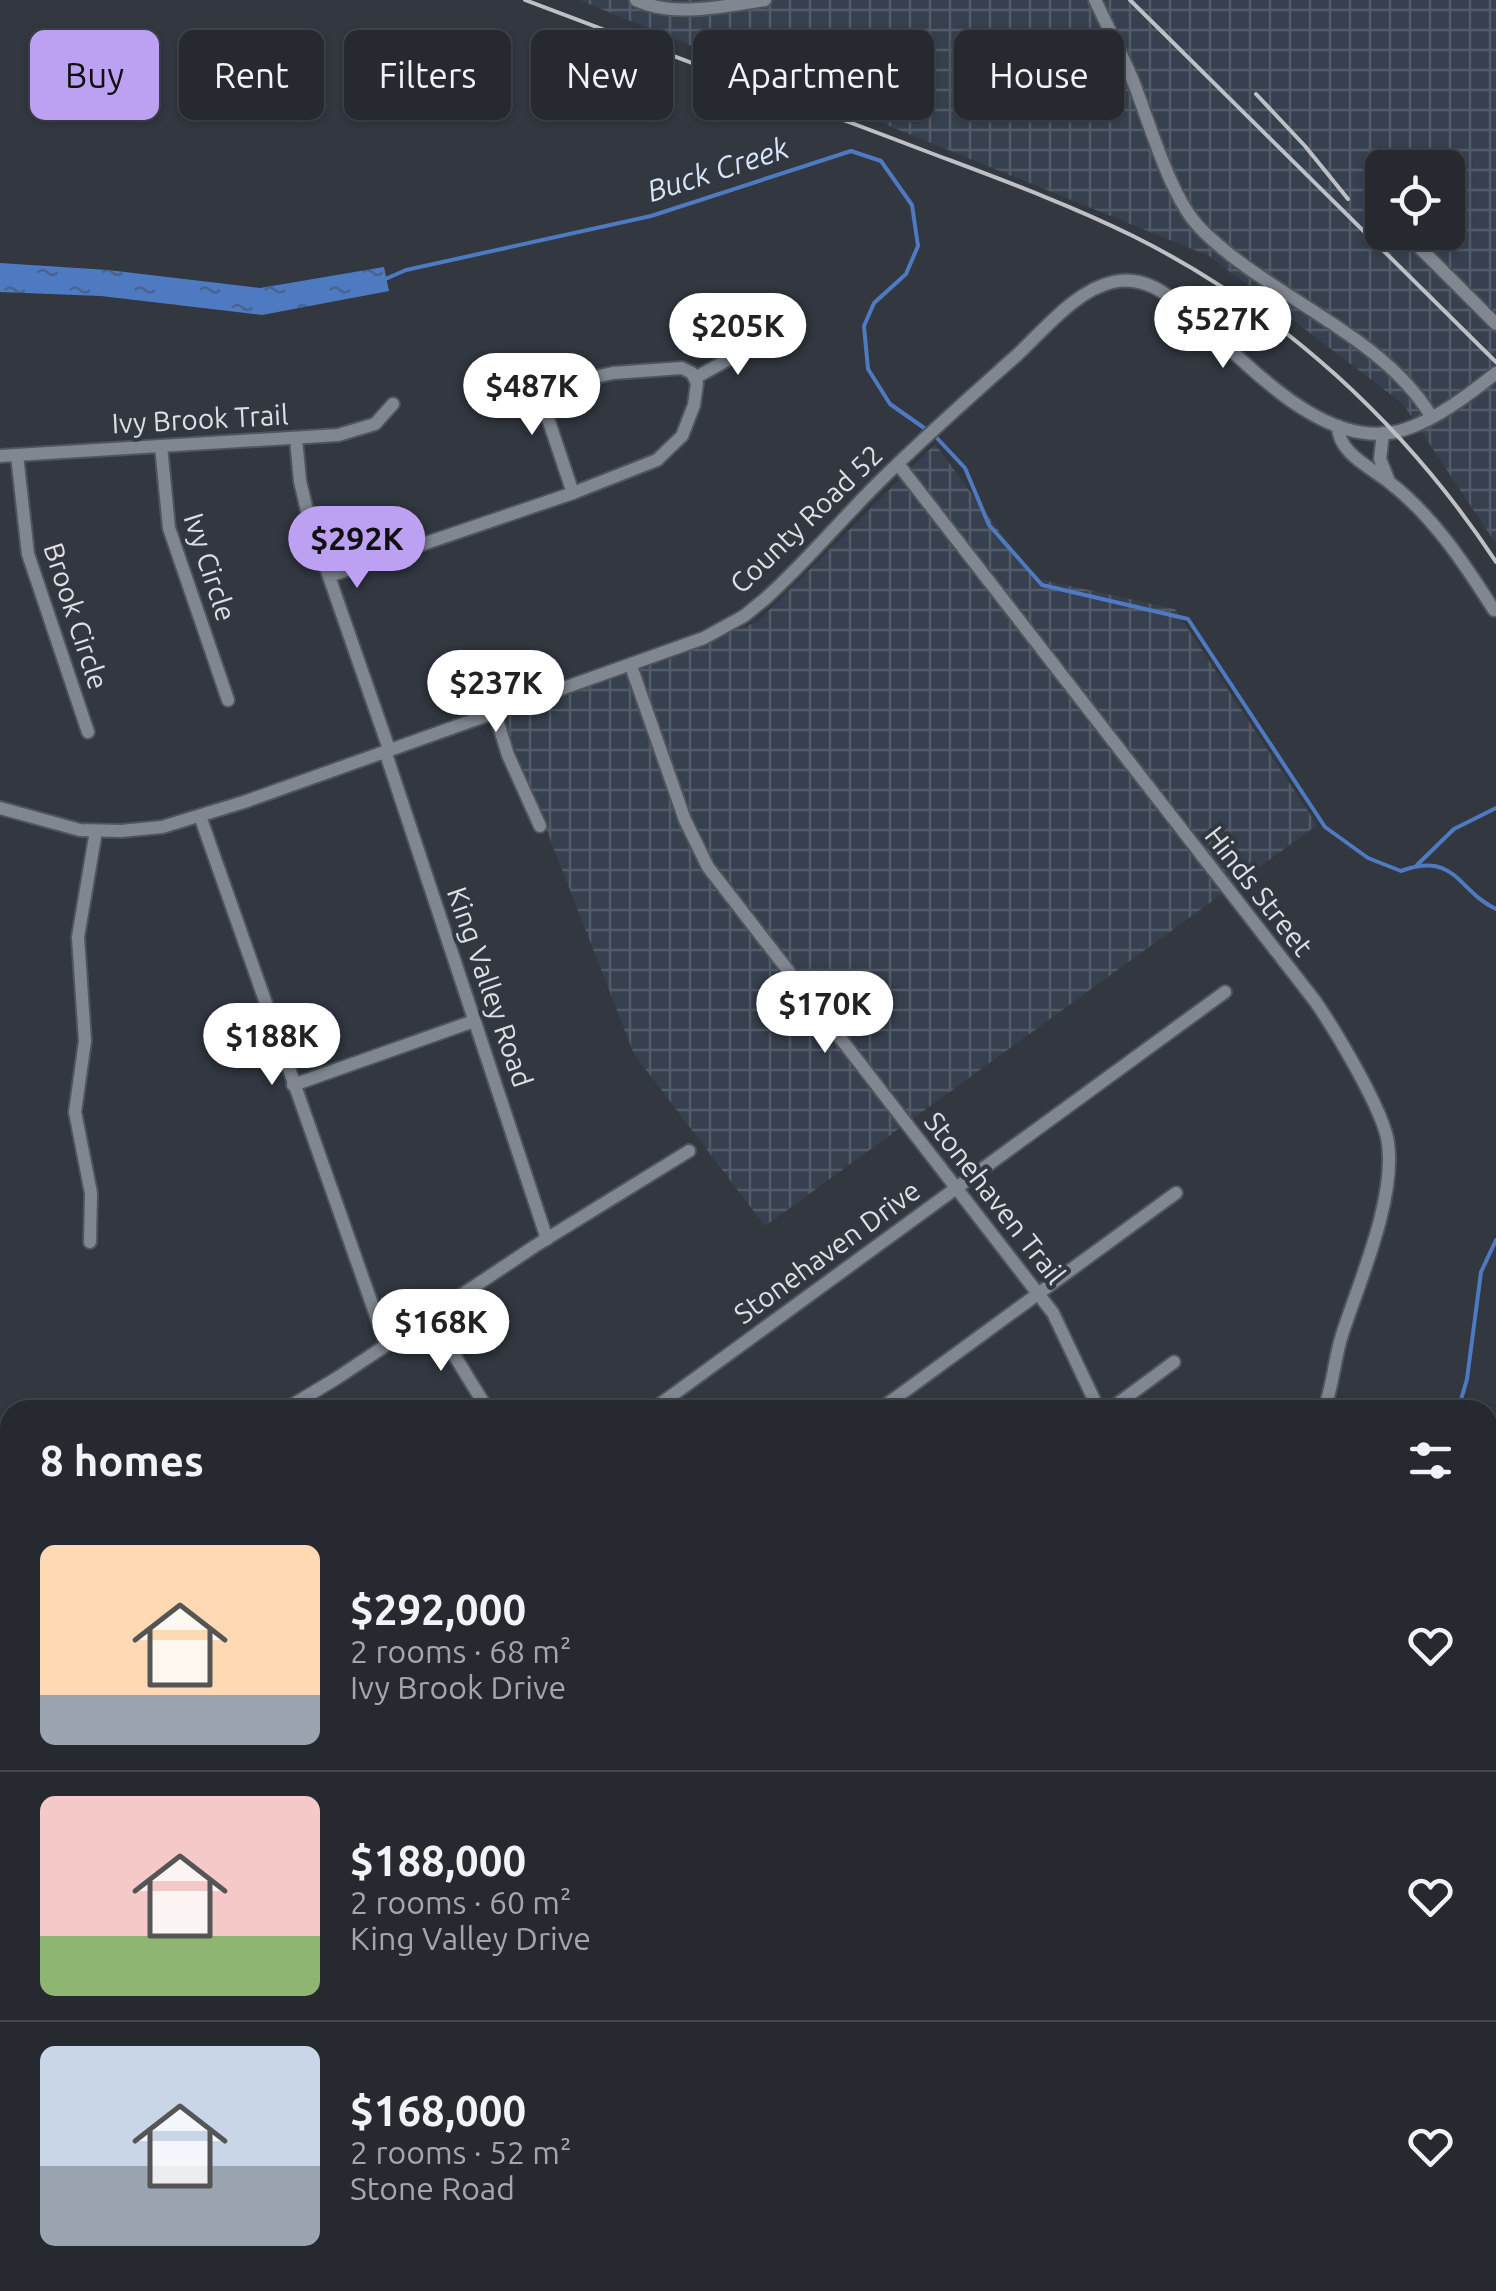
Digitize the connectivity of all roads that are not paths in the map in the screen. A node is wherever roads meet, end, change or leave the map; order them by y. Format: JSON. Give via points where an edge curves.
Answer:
{"nodes":[{"id":1,"x":636,"y":0,"type":"edge"},
{"id":2,"x":764,"y":0,"type":"edge"},
{"id":3,"x":1096,"y":0,"type":"edge"},
{"id":4,"x":1422,"y":250,"type":"edge"},
{"id":5,"x":1496,"y":324,"type":"edge"},
{"id":6,"x":761,"y":341,"type":"dead end"},
{"id":7,"x":531,"y":368,"type":"dead end"},
{"id":8,"x":695,"y":378,"type":"junction"},
{"id":9,"x":1494,"y":378,"type":"edge"},
{"id":10,"x":538,"y":390,"type":"junction"},
{"id":11,"x":394,"y":404,"type":"dead end"},
{"id":12,"x":1432,"y":416,"type":"junction"},
{"id":13,"x":1338,"y":426,"type":"junction"},
{"id":14,"x":1383,"y":433,"type":"junction"},
{"id":15,"x":296,"y":438,"type":"junction"},
{"id":16,"x":161,"y":446,"type":"junction"},
{"id":17,"x":17,"y":455,"type":"junction"},
{"id":18,"x":0,"y":456,"type":"edge"},
{"id":19,"x":898,"y":464,"type":"junction"},
{"id":20,"x":1391,"y":484,"type":"junction"},
{"id":21,"x":573,"y":493,"type":"junction"},
{"id":22,"x":330,"y":576,"type":"junction"},
{"id":23,"x":1494,"y":610,"type":"edge"},
{"id":24,"x":631,"y":666,"type":"junction"},
{"id":25,"x":228,"y":700,"type":"dead end"},
{"id":26,"x":495,"y":713,"type":"junction"},
{"id":27,"x":88,"y":732,"type":"dead end"},
{"id":28,"x":387,"y":750,"type":"junction"},
{"id":29,"x":0,"y":808,"type":"edge"},
{"id":30,"x":200,"y":816,"type":"junction"},
{"id":31,"x":540,"y":826,"type":"dead end"},
{"id":32,"x":96,"y":832,"type":"junction"},
{"id":33,"x":1224,"y":992,"type":"dead end"},
{"id":34,"x":474,"y":1022,"type":"junction"},
{"id":35,"x":293,"y":1084,"type":"junction"},
{"id":36,"x":689,"y":1151,"type":"dead end"},
{"id":37,"x":956,"y":1188,"type":"junction"},
{"id":38,"x":1176,"y":1193,"type":"dead end"},
{"id":39,"x":547,"y":1239,"type":"junction"},
{"id":40,"x":90,"y":1242,"type":"dead end"},
{"id":41,"x":1038,"y":1294,"type":"junction"},
{"id":42,"x":430,"y":1316,"type":"junction"},
{"id":43,"x":386,"y":1344,"type":"junction"},
{"id":44,"x":1174,"y":1362,"type":"dead end"},
{"id":45,"x":299,"y":1400,"type":"edge"},
{"id":46,"x":482,"y":1400,"type":"edge"},
{"id":47,"x":666,"y":1400,"type":"edge"},
{"id":48,"x":893,"y":1400,"type":"edge"},
{"id":49,"x":1094,"y":1400,"type":"edge"},
{"id":50,"x":1122,"y":1400,"type":"edge"},
{"id":51,"x":1326,"y":1400,"type":"edge"}],
"edges":[{"from":1,"to":2,"type":"street","via":[[687,8]]},
{"from":3,"to":12,"type":"street","via":[[1194,222],[1377,358]]},
{"from":4,"to":5,"type":"street"},
{"from":6,"to":8,"type":"street"},
{"from":7,"to":10,"type":"street"},
{"from":8,"to":10,"type":"street","via":[[682,368],[636,371]]},
{"from":8,"to":21,"type":"street","via":[[689,422],[672,448],[643,467]]},
{"from":9,"to":12,"type":"street","name":"County Road 52"},
{"from":10,"to":21,"type":"street"},
{"from":11,"to":15,"type":"street","name":"Ivy Brook Trail","via":[[358,430]]},
{"from":12,"to":14,"type":"street","name":"County Road 52"},
{"from":13,"to":14,"type":"street","name":"County Road 52"},
{"from":13,"to":19,"type":"street","name":"County Road 52","via":[[1284,396],[1164,292],[1127,280],[1087,293]]},
{"from":13,"to":20,"type":"street","via":[[1345,447]]},
{"from":14,"to":20,"type":"street","via":[[1380,459]]},
{"from":15,"to":16,"type":"street","name":"Ivy Brook Trail"},
{"from":15,"to":22,"type":"street","name":"King Valley Road","via":[[303,496]]},
{"from":16,"to":17,"type":"street","name":"Ivy Brook Trail"},
{"from":16,"to":25,"type":"street","name":"Ivy Circle","via":[[166,518]]},
{"from":17,"to":18,"type":"street","name":"Ivy Brook Trail"},
{"from":17,"to":27,"type":"street","name":"Brook Circle","via":[[28,554]]},
{"from":19,"to":24,"type":"street","name":"County Road 52","via":[[744,616]]},
{"from":19,"to":51,"type":"street","name":"Hinds Street","via":[[1315,1001],[1385,1129],[1390,1158],[1384,1202]]},
{"from":20,"to":23,"type":"street","via":[[1453,548]]},
{"from":21,"to":22,"type":"street"},
{"from":22,"to":28,"type":"street","name":"King Valley Road"},
{"from":24,"to":26,"type":"street","name":"County Road 52"},
{"from":24,"to":37,"type":"street","name":"Stonehaven Trail","via":[[708,867]]},
{"from":26,"to":28,"type":"street","name":"County Road 52"},
{"from":26,"to":31,"type":"street"},
{"from":28,"to":30,"type":"street","name":"County Road 52"},
{"from":28,"to":34,"type":"street","name":"King Valley Road"},
{"from":29,"to":32,"type":"street","name":"County Road 52"},
{"from":30,"to":32,"type":"street","name":"County Road 52","via":[[162,827]]},
{"from":30,"to":35,"type":"street"},
{"from":32,"to":40,"type":"street","via":[[78,937],[85,1041],[75,1112],[91,1193]]},
{"from":33,"to":37,"type":"street","name":"Stonehaven Drive"},
{"from":34,"to":35,"type":"street"},
{"from":34,"to":39,"type":"street","name":"King Valley Road"},
{"from":35,"to":43,"type":"street"},
{"from":36,"to":39,"type":"street"},
{"from":37,"to":41,"type":"street","name":"Stonehaven Trail"},
{"from":37,"to":47,"type":"street","name":"Stonehaven Drive"},
{"from":38,"to":41,"type":"street"},
{"from":39,"to":42,"type":"street"},
{"from":41,"to":48,"type":"street"},
{"from":41,"to":49,"type":"street","name":"Stonehaven Trail","via":[[1063,1330]]},
{"from":42,"to":43,"type":"street"},
{"from":42,"to":46,"type":"street"},
{"from":43,"to":45,"type":"street"},
{"from":44,"to":50,"type":"street"}]}
